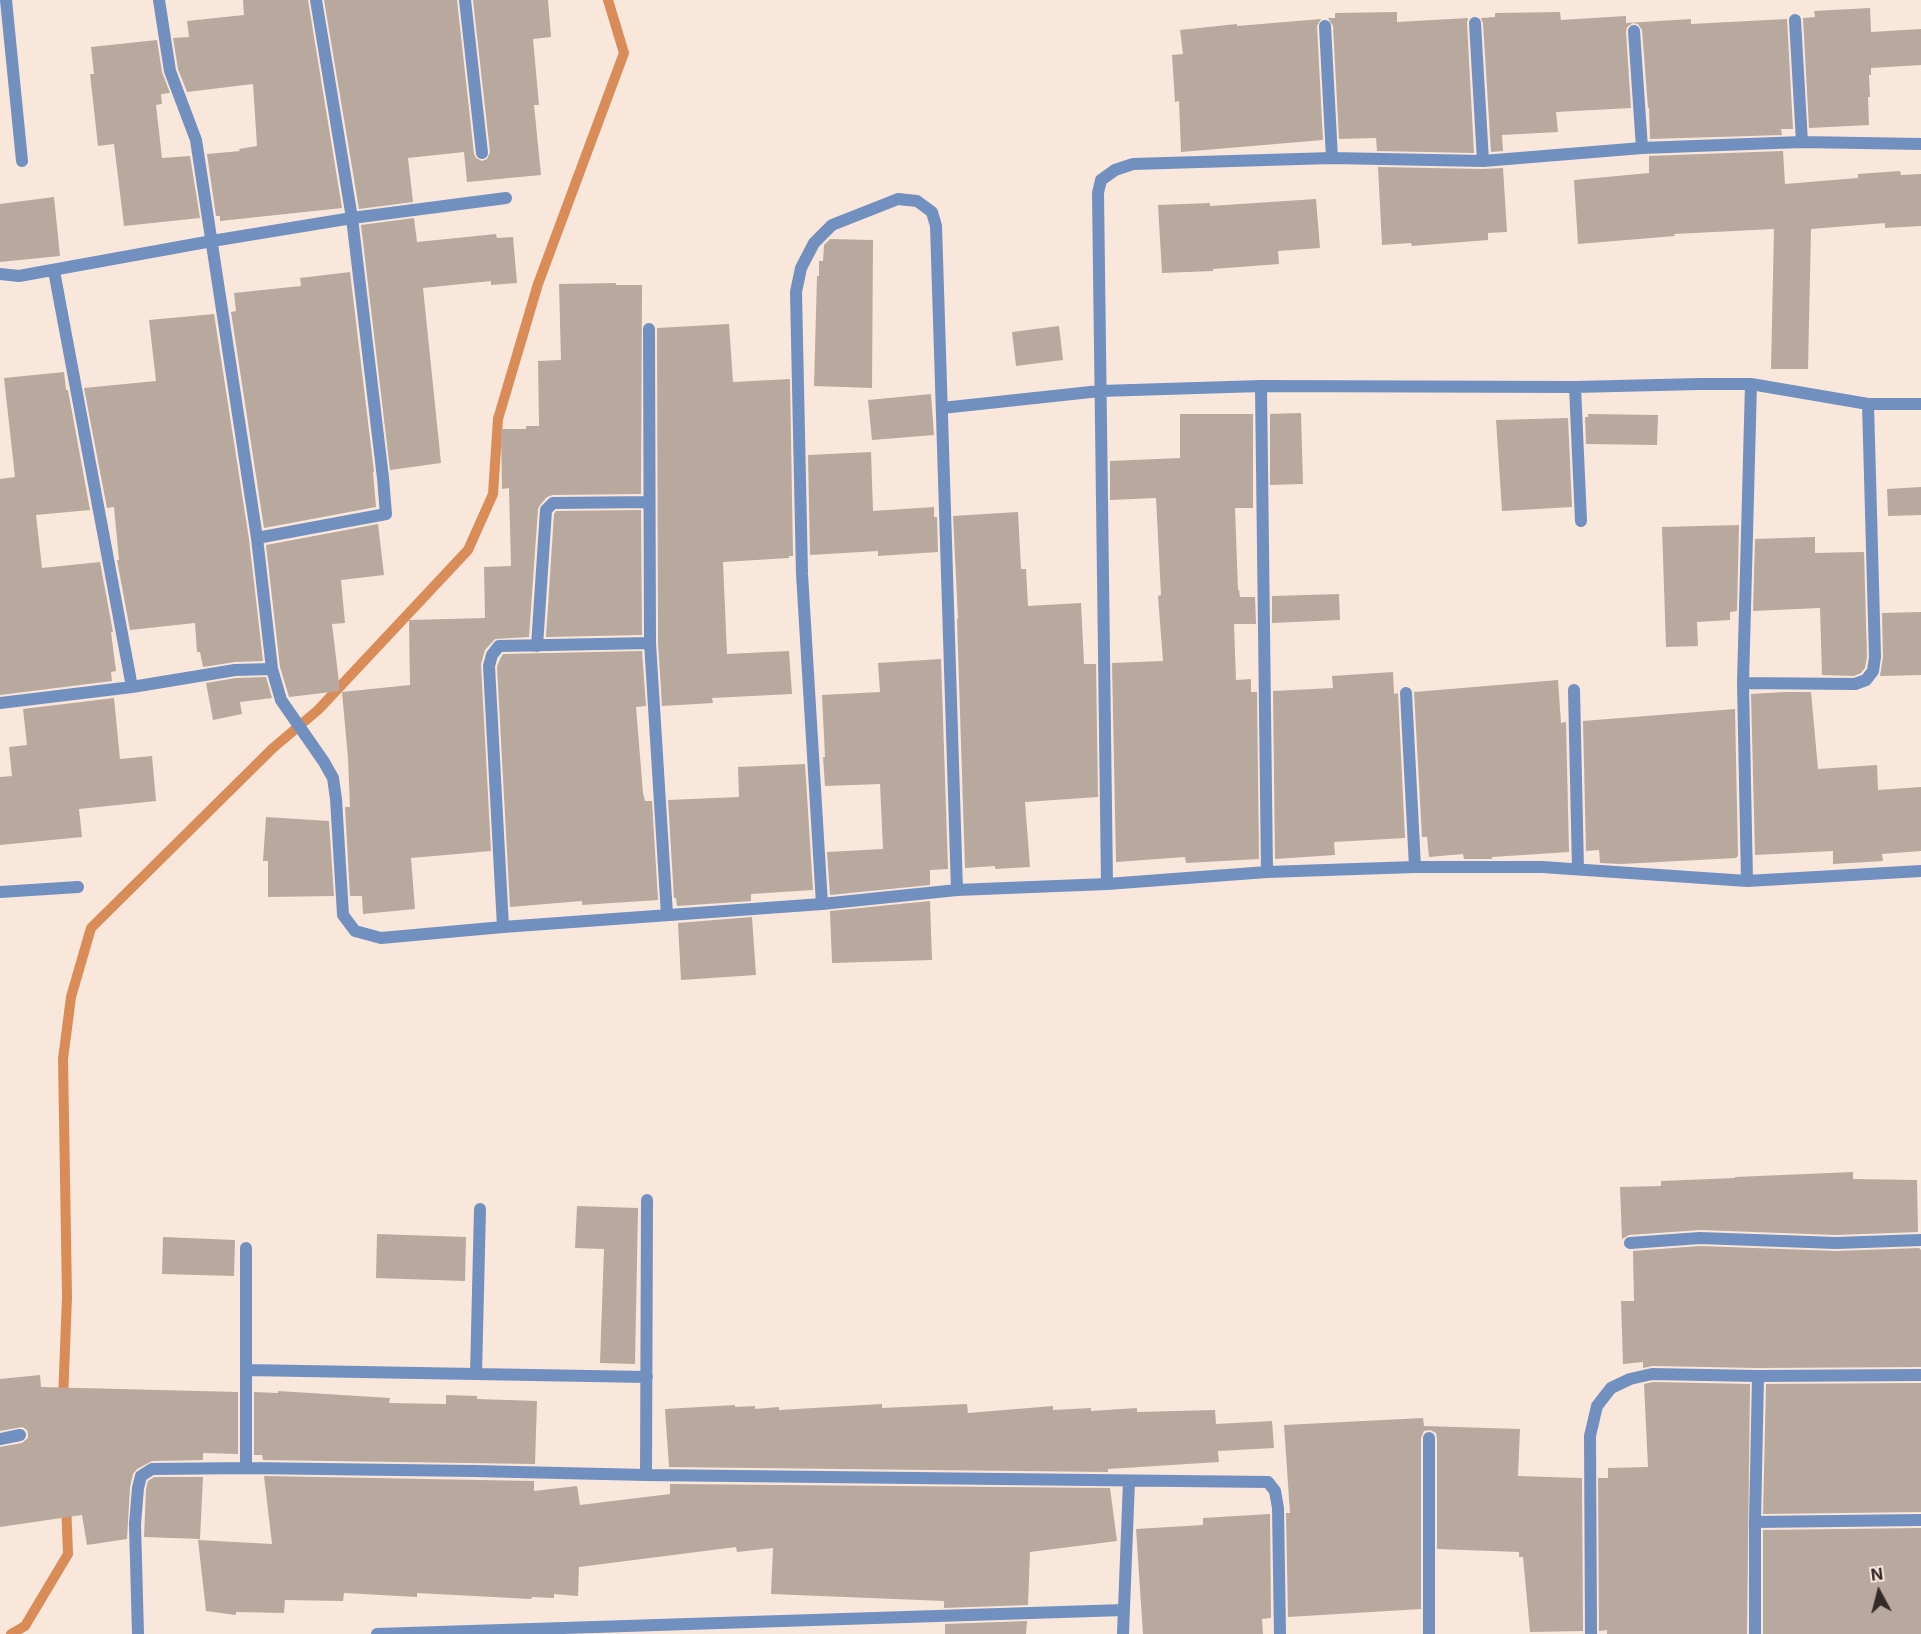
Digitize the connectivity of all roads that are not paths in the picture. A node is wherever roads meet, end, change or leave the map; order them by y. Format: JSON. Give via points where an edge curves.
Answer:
{"nodes":[{"id":1,"x":6,"y":0,"type":"edge"},
{"id":2,"x":159,"y":0,"type":"edge"},
{"id":3,"x":316,"y":0,"type":"edge"},
{"id":4,"x":465,"y":0,"type":"edge"},
{"id":5,"x":1795,"y":20,"type":"dead end"},
{"id":6,"x":1475,"y":23,"type":"dead end"},
{"id":7,"x":1325,"y":26,"type":"dead end"},
{"id":8,"x":1635,"y":31,"type":"dead end"},
{"id":9,"x":1802,"y":142,"type":"junction"},
{"id":10,"x":1921,"y":144,"type":"edge"},
{"id":11,"x":1642,"y":148,"type":"junction"},
{"id":12,"x":482,"y":153,"type":"dead end"},
{"id":13,"x":1332,"y":158,"type":"junction"},
{"id":14,"x":22,"y":161,"type":"dead end"},
{"id":15,"x":1483,"y":161,"type":"junction"},
{"id":16,"x":506,"y":198,"type":"dead end"},
{"id":17,"x":351,"y":218,"type":"junction"},
{"id":18,"x":212,"y":241,"type":"junction"},
{"id":19,"x":54,"y":271,"type":"junction"},
{"id":20,"x":0,"y":274,"type":"edge"},
{"id":21,"x":649,"y":329,"type":"dead end"},
{"id":22,"x":1750,"y":384,"type":"junction"},
{"id":23,"x":1262,"y":386,"type":"junction"},
{"id":24,"x":1575,"y":387,"type":"junction"},
{"id":25,"x":1100,"y":391,"type":"junction"},
{"id":26,"x":1868,"y":404,"type":"junction"},
{"id":27,"x":1921,"y":404,"type":"edge"},
{"id":28,"x":942,"y":408,"type":"junction"},
{"id":29,"x":649,"y":502,"type":"junction"},
{"id":30,"x":1581,"y":520,"type":"dead end"},
{"id":31,"x":257,"y":538,"type":"junction"},
{"id":32,"x":650,"y":644,"type":"junction"},
{"id":33,"x":537,"y":646,"type":"junction"},
{"id":34,"x":272,"y":669,"type":"junction"},
{"id":35,"x":1743,"y":683,"type":"junction"},
{"id":36,"x":132,"y":687,"type":"junction"},
{"id":37,"x":1574,"y":690,"type":"dead end"},
{"id":38,"x":1406,"y":693,"type":"dead end"},
{"id":39,"x":0,"y":703,"type":"edge"},
{"id":40,"x":1415,"y":867,"type":"junction"},
{"id":41,"x":1578,"y":869,"type":"junction"},
{"id":42,"x":1921,"y":871,"type":"edge"},
{"id":43,"x":1267,"y":872,"type":"junction"},
{"id":44,"x":1747,"y":881,"type":"junction"},
{"id":45,"x":1107,"y":884,"type":"junction"},
{"id":46,"x":78,"y":887,"type":"dead end"},
{"id":47,"x":957,"y":890,"type":"junction"},
{"id":48,"x":0,"y":892,"type":"edge"},
{"id":49,"x":822,"y":904,"type":"junction"},
{"id":50,"x":667,"y":915,"type":"junction"},
{"id":51,"x":503,"y":927,"type":"junction"},
{"id":52,"x":647,"y":1200,"type":"dead end"},
{"id":53,"x":480,"y":1209,"type":"dead end"},
{"id":54,"x":1921,"y":1240,"type":"edge"},
{"id":55,"x":1630,"y":1243,"type":"dead end"},
{"id":56,"x":246,"y":1248,"type":"dead end"},
{"id":57,"x":246,"y":1370,"type":"junction"},
{"id":58,"x":476,"y":1374,"type":"junction"},
{"id":59,"x":1921,"y":1375,"type":"edge"},
{"id":60,"x":1758,"y":1376,"type":"junction"},
{"id":61,"x":647,"y":1377,"type":"junction"},
{"id":62,"x":20,"y":1435,"type":"dead end"},
{"id":63,"x":1429,"y":1438,"type":"dead end"},
{"id":64,"x":0,"y":1439,"type":"edge"},
{"id":65,"x":246,"y":1468,"type":"junction"},
{"id":66,"x":646,"y":1475,"type":"junction"},
{"id":67,"x":1129,"y":1481,"type":"junction"},
{"id":68,"x":1921,"y":1520,"type":"edge"},
{"id":69,"x":1755,"y":1522,"type":"junction"},
{"id":70,"x":1124,"y":1611,"type":"junction"},
{"id":71,"x":138,"y":1634,"type":"edge"},
{"id":72,"x":377,"y":1634,"type":"edge"},
{"id":73,"x":1123,"y":1634,"type":"edge"},
{"id":74,"x":1280,"y":1634,"type":"edge"},
{"id":75,"x":1429,"y":1634,"type":"edge"},
{"id":76,"x":1591,"y":1634,"type":"edge"},
{"id":77,"x":1755,"y":1634,"type":"edge"}],
"edges":[{"from":1,"to":14,"type":"street"},
{"from":2,"to":18,"type":"street","via":[[170,71],[196,140]]},
{"from":3,"to":17,"type":"street"},
{"from":4,"to":12,"type":"street"},
{"from":5,"to":9,"type":"street"},
{"from":6,"to":15,"type":"street"},
{"from":7,"to":13,"type":"street"},
{"from":8,"to":11,"type":"street"},
{"from":9,"to":10,"type":"street"},
{"from":9,"to":11,"type":"street"},
{"from":11,"to":15,"type":"street"},
{"from":13,"to":15,"type":"street"},
{"from":13,"to":25,"type":"street","via":[[1133,164],[1101,180]]},
{"from":16,"to":17,"type":"street"},
{"from":17,"to":18,"type":"street"},
{"from":17,"to":31,"type":"street","via":[[386,514]]},
{"from":18,"to":19,"type":"street"},
{"from":18,"to":31,"type":"street"},
{"from":19,"to":20,"type":"street","via":[[19,276]]},
{"from":19,"to":36,"type":"street"},
{"from":21,"to":29,"type":"street"},
{"from":22,"to":24,"type":"street"},
{"from":22,"to":26,"type":"street"},
{"from":22,"to":35,"type":"street"},
{"from":23,"to":24,"type":"street"},
{"from":23,"to":25,"type":"street"},
{"from":23,"to":43,"type":"street"},
{"from":24,"to":30,"type":"street"},
{"from":25,"to":28,"type":"street"},
{"from":25,"to":45,"type":"street"},
{"from":26,"to":27,"type":"street"},
{"from":26,"to":35,"type":"street","via":[[1873,671],[1866,680],[1855,684]]},
{"from":28,"to":47,"type":"street"},
{"from":28,"to":49,"type":"street","via":[[936,226],[932,212],[917,201],[898,199],[832,225],[814,243],[801,268],[796,292],[802,574]]},
{"from":29,"to":32,"type":"street"},
{"from":29,"to":33,"type":"street","via":[[553,503],[546,510]]},
{"from":31,"to":34,"type":"street"},
{"from":32,"to":33,"type":"street"},
{"from":32,"to":50,"type":"street"},
{"from":33,"to":51,"type":"street","via":[[499,646],[489,666]]},
{"from":34,"to":36,"type":"street","via":[[235,670]]},
{"from":34,"to":51,"type":"street","via":[[281,700],[333,778],[343,915],[355,931],[381,938]]},
{"from":35,"to":44,"type":"street"},
{"from":36,"to":39,"type":"street"},
{"from":37,"to":41,"type":"street"},
{"from":38,"to":40,"type":"street"},
{"from":40,"to":41,"type":"street"},
{"from":40,"to":43,"type":"street"},
{"from":41,"to":44,"type":"street"},
{"from":42,"to":44,"type":"street"},
{"from":43,"to":45,"type":"street"},
{"from":45,"to":47,"type":"street"},
{"from":46,"to":48,"type":"street"},
{"from":47,"to":49,"type":"street"},
{"from":49,"to":50,"type":"street"},
{"from":50,"to":51,"type":"street"},
{"from":52,"to":61,"type":"street"},
{"from":53,"to":58,"type":"street"},
{"from":54,"to":55,"type":"street","via":[[1836,1243],[1700,1238]]},
{"from":56,"to":57,"type":"street"},
{"from":57,"to":58,"type":"street"},
{"from":57,"to":65,"type":"street"},
{"from":58,"to":61,"type":"street"},
{"from":59,"to":60,"type":"street"},
{"from":60,"to":69,"type":"street"},
{"from":60,"to":76,"type":"street","via":[[1652,1374],[1611,1388],[1598,1406],[1590,1436]]},
{"from":61,"to":66,"type":"street"},
{"from":62,"to":64,"type":"street"},
{"from":63,"to":75,"type":"street"},
{"from":65,"to":66,"type":"street"},
{"from":65,"to":71,"type":"street","via":[[152,1469],[141,1476],[135,1524]]},
{"from":66,"to":67,"type":"street"},
{"from":67,"to":70,"type":"street"},
{"from":67,"to":74,"type":"street","via":[[1268,1482],[1275,1491],[1278,1508]]},
{"from":68,"to":69,"type":"street"},
{"from":69,"to":77,"type":"street"},
{"from":70,"to":72,"type":"street"},
{"from":70,"to":73,"type":"street"}]}
